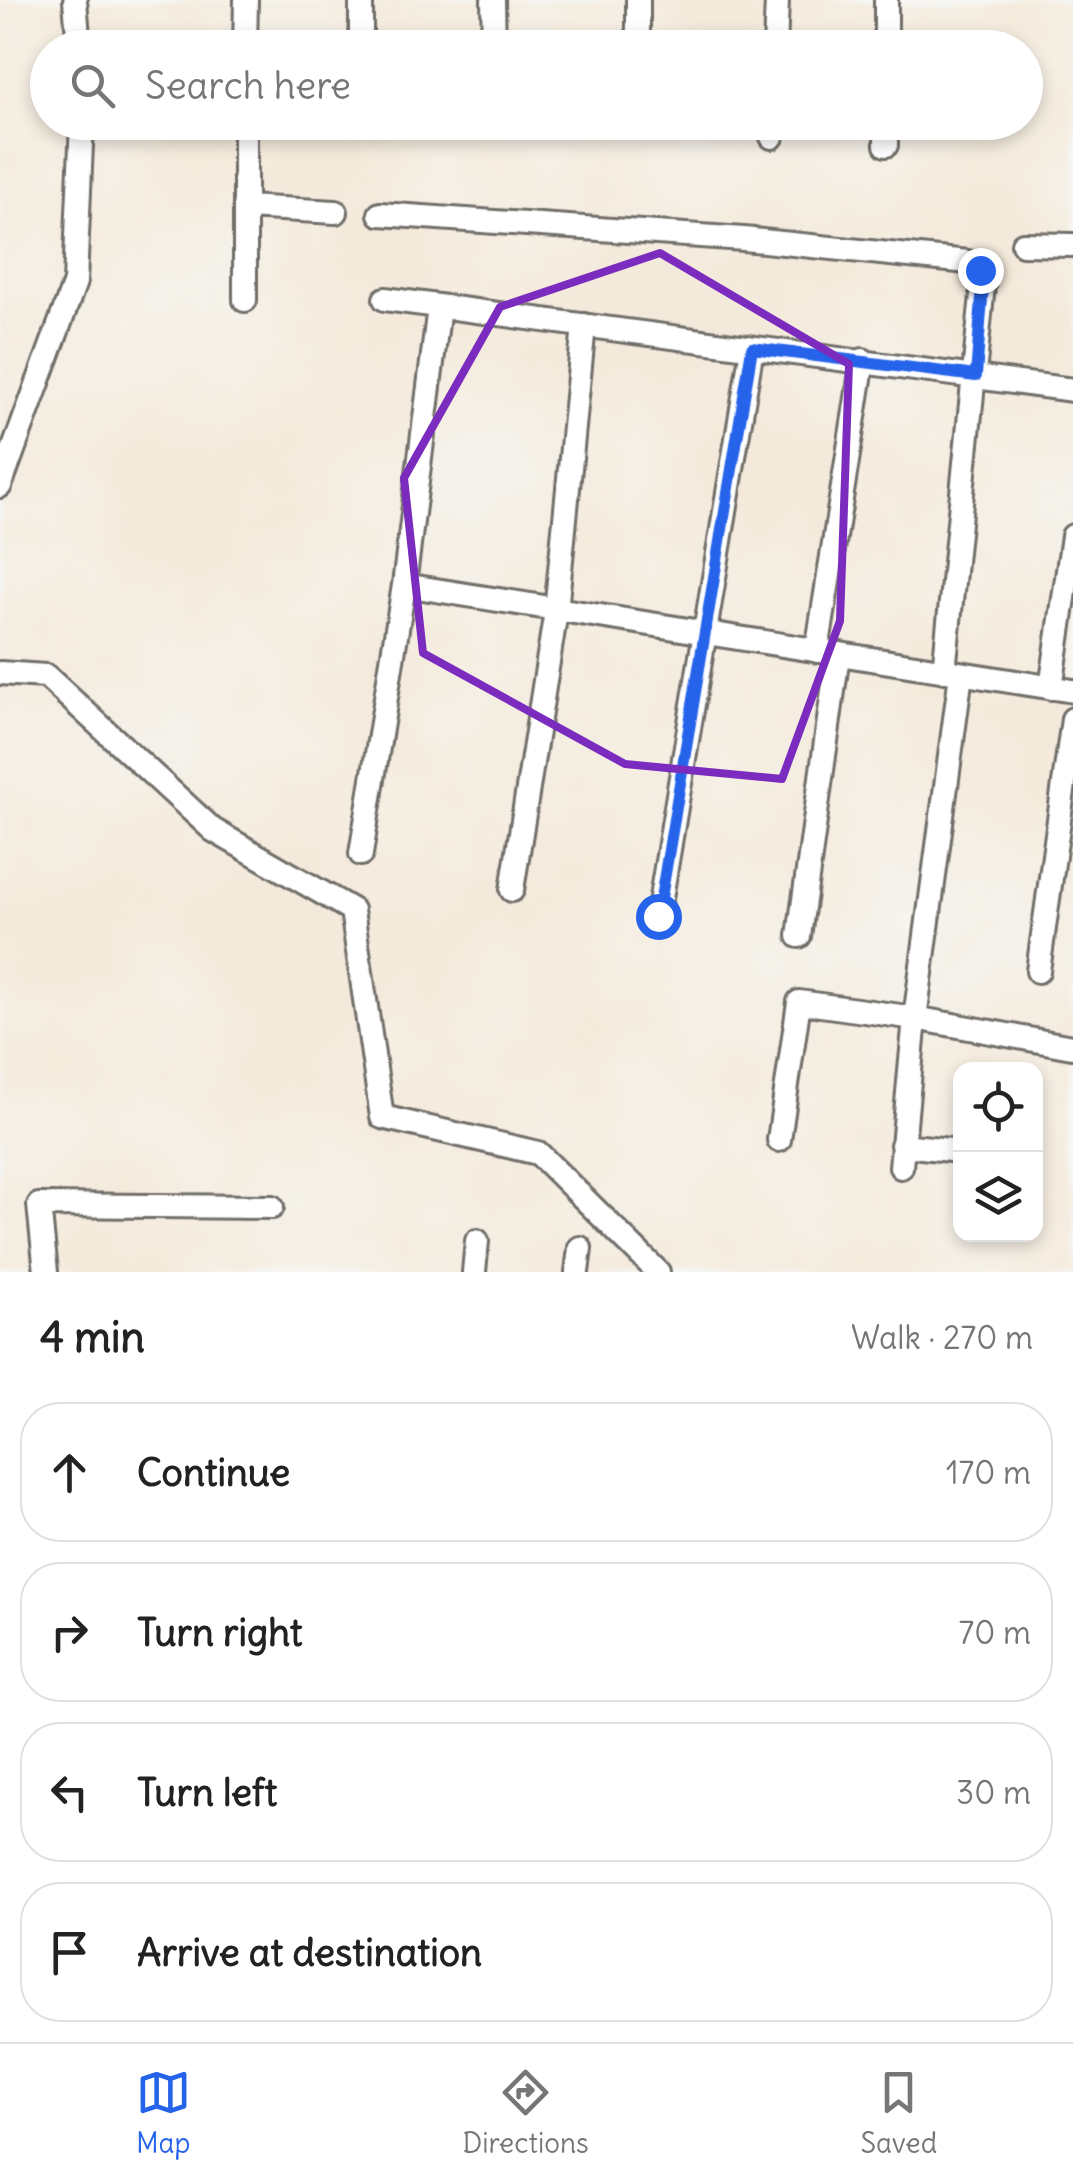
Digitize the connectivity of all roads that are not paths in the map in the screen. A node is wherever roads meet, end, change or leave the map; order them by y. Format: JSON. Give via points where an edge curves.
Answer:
{"nodes":[{"id":1,"x":75,"y":0,"type":"edge"},
{"id":2,"x":246,"y":0,"type":"edge"},
{"id":3,"x":361,"y":0,"type":"edge"},
{"id":4,"x":494,"y":0,"type":"edge"},
{"id":5,"x":638,"y":0,"type":"edge"},
{"id":6,"x":776,"y":0,"type":"edge"},
{"id":7,"x":886,"y":0,"type":"edge"},
{"id":8,"x":78,"y":30,"type":"edge"},
{"id":9,"x":245,"y":30,"type":"edge"},
{"id":10,"x":361,"y":30,"type":"edge"},
{"id":11,"x":494,"y":30,"type":"edge"},
{"id":12,"x":638,"y":30,"type":"edge"},
{"id":13,"x":775,"y":30,"type":"edge"},
{"id":14,"x":886,"y":30,"type":"edge"},
{"id":15,"x":81,"y":140,"type":"edge"},
{"id":16,"x":245,"y":140,"type":"edge"},
{"id":17,"x":245,"y":208,"type":"junction"},
{"id":18,"x":336,"y":212,"type":"dead end"},
{"id":19,"x":380,"y":214,"type":"dead end"},
{"id":20,"x":1023,"y":244,"type":"dead end"},
{"id":21,"x":1073,"y":245,"type":"edge"},
{"id":22,"x":386,"y":299,"type":"dead end"},
{"id":23,"x":245,"y":300,"type":"dead end"},
{"id":24,"x":439,"y":308,"type":"junction"},
{"id":25,"x":584,"y":326,"type":"junction"},
{"id":26,"x":752,"y":348,"type":"junction"},
{"id":27,"x":863,"y":360,"type":"junction"},
{"id":28,"x":976,"y":376,"type":"junction"},
{"id":29,"x":1073,"y":390,"type":"edge"},
{"id":30,"x":0,"y":486,"type":"edge"},
{"id":31,"x":1073,"y":536,"type":"edge"},
{"id":32,"x":404,"y":585,"type":"junction"},
{"id":33,"x":556,"y":611,"type":"junction"},
{"id":34,"x":703,"y":630,"type":"junction"},
{"id":35,"x":827,"y":653,"type":"junction"},
{"id":36,"x":952,"y":672,"type":"junction"},
{"id":37,"x":0,"y":673,"type":"edge"},
{"id":38,"x":1062,"y":689,"type":"edge"},
{"id":39,"x":1073,"y":718,"type":"edge"},
{"id":40,"x":362,"y":854,"type":"dead end"},
{"id":41,"x":512,"y":890,"type":"dead end"},
{"id":42,"x":658,"y":916,"type":"dead end"},
{"id":43,"x":799,"y":936,"type":"dead end"},
{"id":44,"x":1038,"y":970,"type":"dead end"},
{"id":45,"x":915,"y":1018,"type":"junction"},
{"id":46,"x":1072,"y":1047,"type":"edge"},
{"id":47,"x":779,"y":1140,"type":"dead end"},
{"id":48,"x":953,"y":1152,"type":"edge"},
{"id":49,"x":272,"y":1207,"type":"dead end"},
{"id":50,"x":477,"y":1242,"type":"dead end"},
{"id":51,"x":580,"y":1248,"type":"dead end"},
{"id":52,"x":46,"y":1272,"type":"edge"},
{"id":53,"x":474,"y":1272,"type":"edge"},
{"id":54,"x":577,"y":1272,"type":"edge"},
{"id":55,"x":658,"y":1272,"type":"edge"}],
"edges":[{"from":1,"to":8,"type":"street"},
{"from":2,"to":9,"type":"street"},
{"from":3,"to":10,"type":"street"},
{"from":4,"to":11,"type":"street"},
{"from":5,"to":12,"type":"street"},
{"from":6,"to":13,"type":"street"},
{"from":7,"to":14,"type":"street"},
{"from":15,"to":30,"type":"street","via":[[75,282]]},
{"from":16,"to":17,"type":"street"},
{"from":17,"to":18,"type":"street"},
{"from":17,"to":23,"type":"street"},
{"from":19,"to":28,"type":"street","via":[[968,262],[980,270],[983,285]]},
{"from":20,"to":21,"type":"street"},
{"from":22,"to":24,"type":"street"},
{"from":24,"to":25,"type":"street"},
{"from":24,"to":32,"type":"street"},
{"from":25,"to":26,"type":"street"},
{"from":25,"to":33,"type":"street"},
{"from":26,"to":27,"type":"street"},
{"from":26,"to":34,"type":"street"},
{"from":27,"to":28,"type":"street"},
{"from":27,"to":35,"type":"street"},
{"from":28,"to":29,"type":"street"},
{"from":28,"to":36,"type":"street"},
{"from":31,"to":38,"type":"street"},
{"from":32,"to":33,"type":"street"},
{"from":32,"to":40,"type":"street"},
{"from":33,"to":34,"type":"street"},
{"from":33,"to":41,"type":"street"},
{"from":34,"to":35,"type":"street"},
{"from":34,"to":42,"type":"street"},
{"from":35,"to":36,"type":"street"},
{"from":35,"to":43,"type":"street"},
{"from":36,"to":38,"type":"street"},
{"from":36,"to":45,"type":"street"},
{"from":37,"to":55,"type":"street","via":[[46,676],[213,830],[352,910],[382,1117],[538,1153]]},
{"from":39,"to":44,"type":"street"},
{"from":45,"to":46,"type":"street"},
{"from":45,"to":47,"type":"street","via":[[799,1002]]},
{"from":45,"to":48,"type":"street","via":[[902,1156]]},
{"from":49,"to":52,"type":"street","via":[[39,1204]]},
{"from":50,"to":53,"type":"street"},
{"from":51,"to":54,"type":"street"}]}
